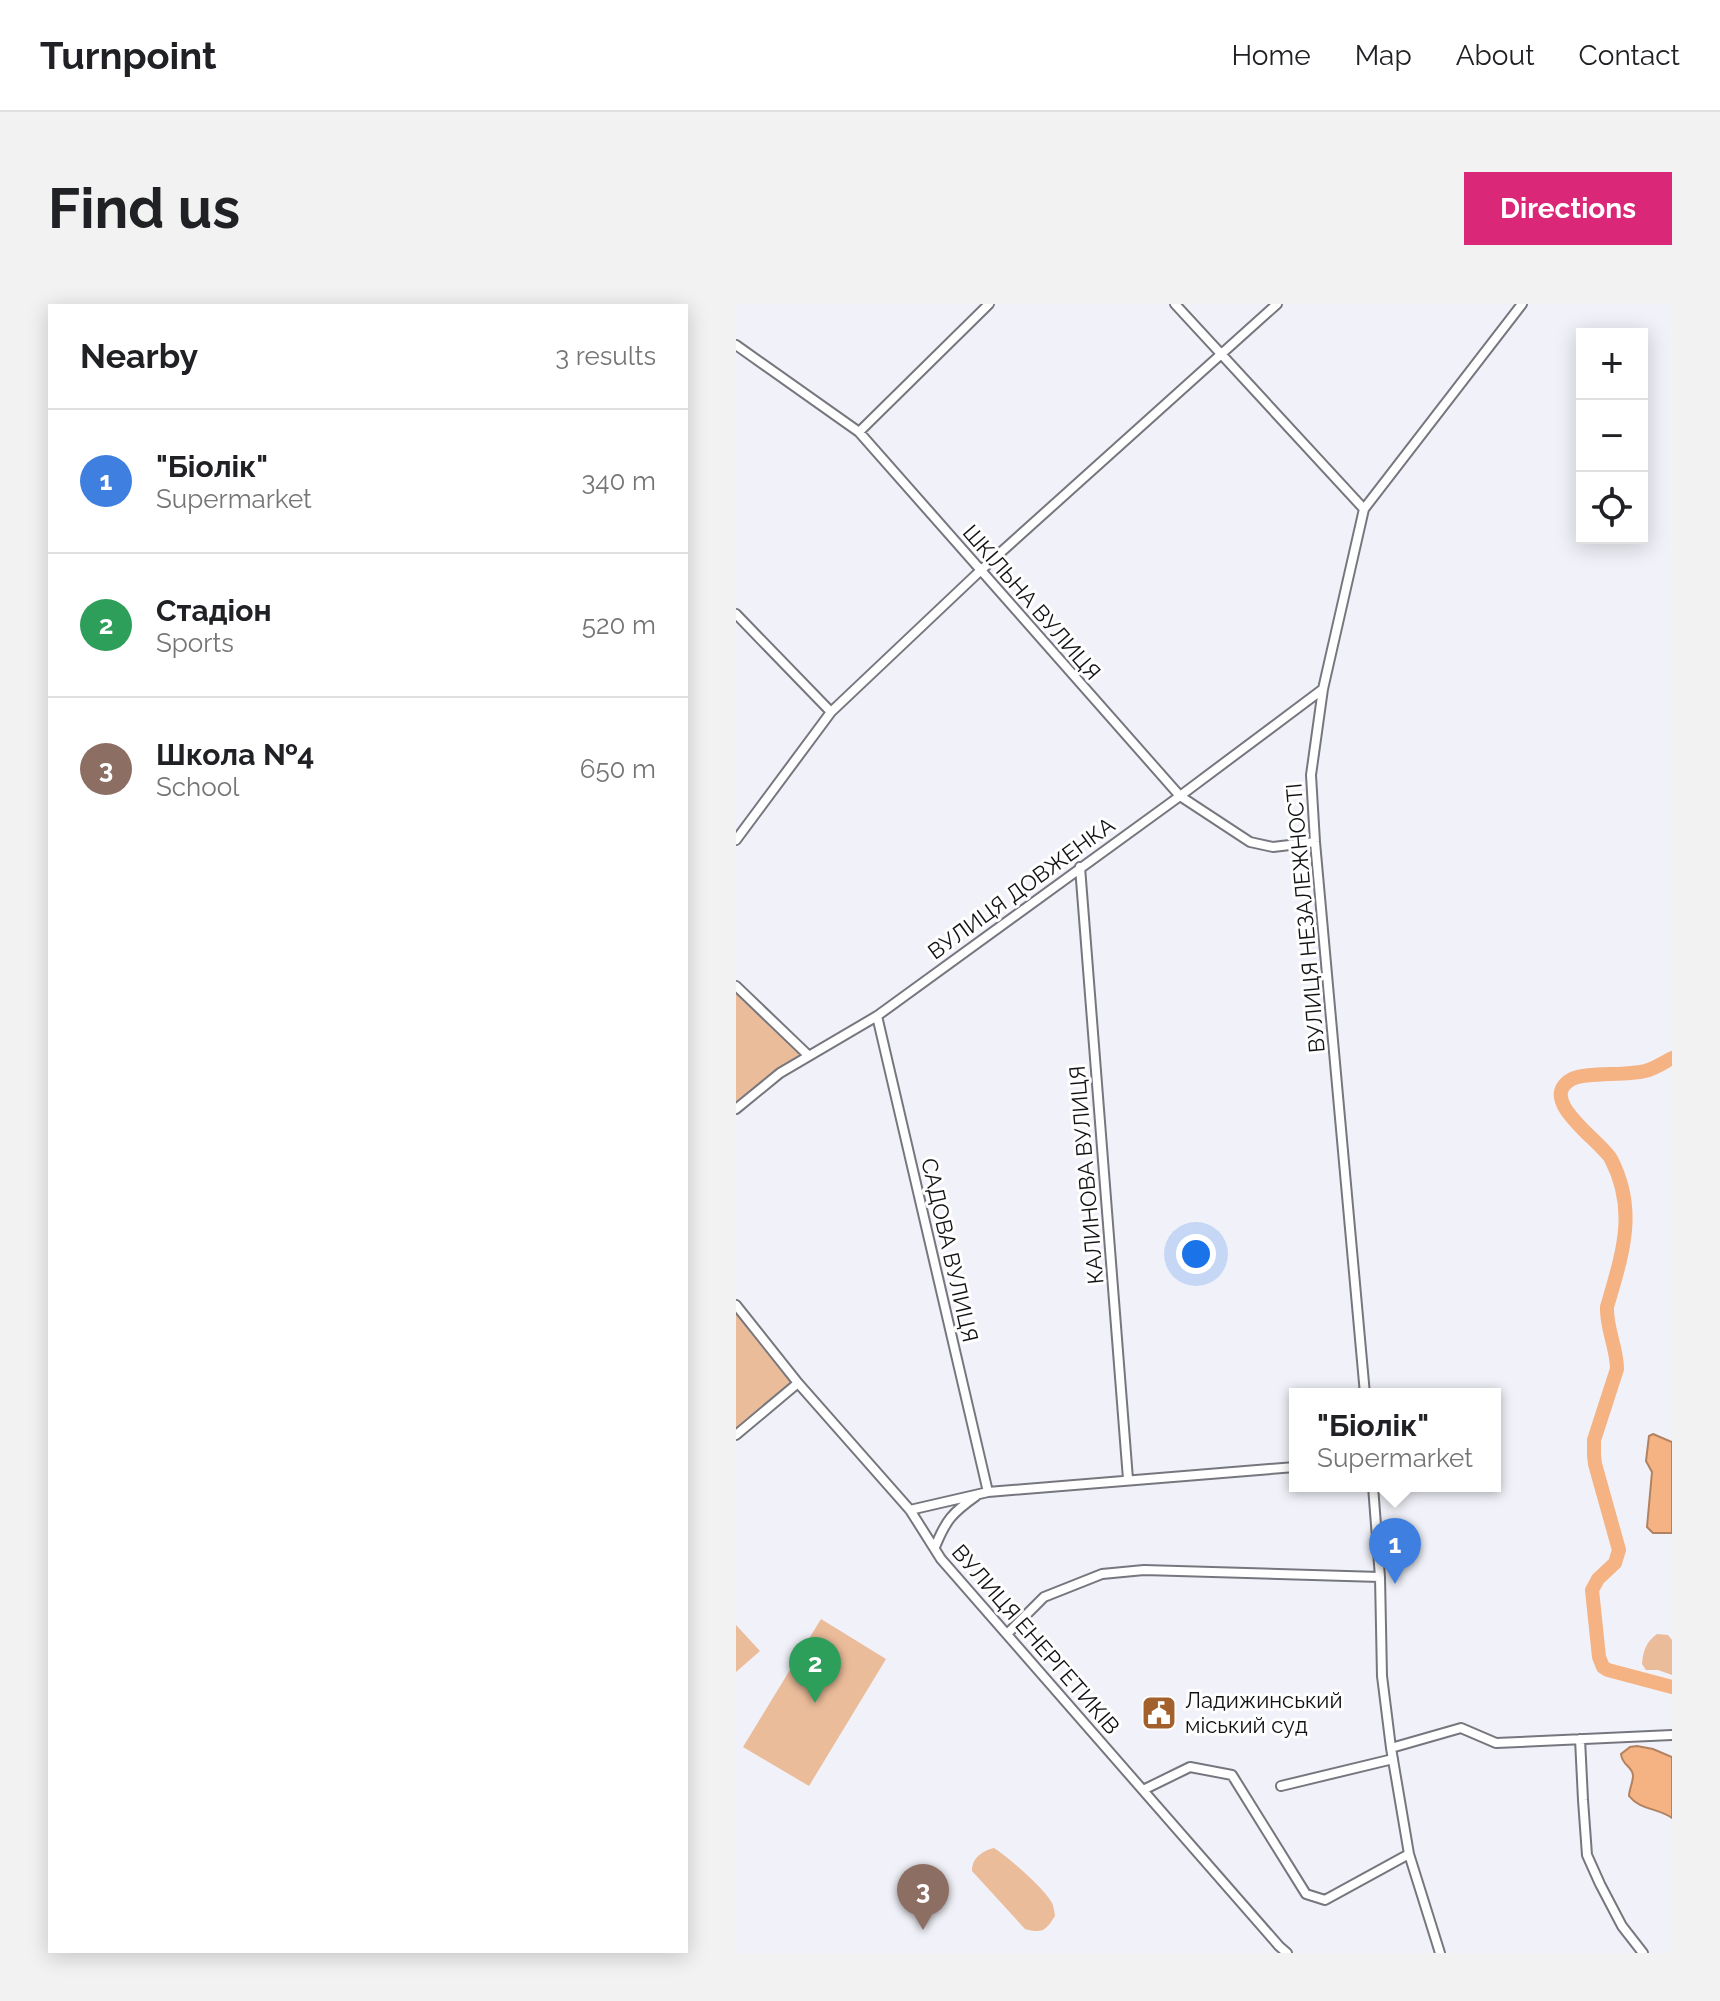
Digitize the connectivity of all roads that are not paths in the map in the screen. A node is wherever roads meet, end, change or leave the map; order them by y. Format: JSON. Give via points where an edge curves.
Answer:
{"nodes":[{"id":1,"x":989,"y":304,"type":"edge"},
{"id":2,"x":1175,"y":304,"type":"edge"},
{"id":3,"x":1277,"y":304,"type":"edge"},
{"id":4,"x":1522,"y":304,"type":"edge"},
{"id":5,"x":736,"y":345,"type":"edge"},
{"id":6,"x":1221,"y":356,"type":"junction"},
{"id":7,"x":859,"y":432,"type":"junction"},
{"id":8,"x":1364,"y":509,"type":"junction"},
{"id":9,"x":980,"y":571,"type":"junction"},
{"id":10,"x":736,"y":614,"type":"edge"},
{"id":11,"x":1323,"y":689,"type":"junction"},
{"id":12,"x":831,"y":712,"type":"junction"},
{"id":13,"x":1180,"y":796,"type":"junction"},
{"id":14,"x":736,"y":840,"type":"edge"},
{"id":15,"x":1315,"y":842,"type":"junction"},
{"id":16,"x":1080,"y":867,"type":"junction"},
{"id":17,"x":736,"y":986,"type":"edge"},
{"id":18,"x":877,"y":1016,"type":"junction"},
{"id":19,"x":809,"y":1056,"type":"junction"},
{"id":20,"x":736,"y":1109,"type":"edge"},
{"id":21,"x":736,"y":1305,"type":"edge"},
{"id":22,"x":798,"y":1383,"type":"junction"},
{"id":23,"x":1364,"y":1388,"type":"edge"},
{"id":24,"x":736,"y":1435,"type":"edge"},
{"id":25,"x":1289,"y":1467,"type":"edge"},
{"id":26,"x":1128,"y":1479,"type":"junction"},
{"id":27,"x":1373,"y":1492,"type":"edge"},
{"id":28,"x":983,"y":1493,"type":"junction"},
{"id":29,"x":910,"y":1510,"type":"junction"},
{"id":30,"x":935,"y":1547,"type":"junction"},
{"id":31,"x":1380,"y":1577,"type":"junction"},
{"id":32,"x":1007,"y":1634,"type":"junction"},
{"id":33,"x":1672,"y":1735,"type":"edge"},
{"id":34,"x":1580,"y":1739,"type":"junction"},
{"id":35,"x":1391,"y":1748,"type":"junction"},
{"id":36,"x":1393,"y":1759,"type":"junction"},
{"id":37,"x":1281,"y":1786,"type":"dead end"},
{"id":38,"x":1143,"y":1790,"type":"junction"},
{"id":39,"x":1409,"y":1854,"type":"junction"},
{"id":40,"x":1282,"y":1951,"type":"edge"},
{"id":41,"x":1440,"y":1953,"type":"edge"},
{"id":42,"x":1643,"y":1953,"type":"edge"}],
"edges":[{"from":1,"to":7,"type":"street"},
{"from":2,"to":6,"type":"street"},
{"from":3,"to":6,"type":"street"},
{"from":4,"to":8,"type":"street","name":"ВУЛИЦЯ НЕЗАЛЕЖНОСТІ"},
{"from":5,"to":7,"type":"street","name":"ШКІЛЬНА ВУЛИЦЯ"},
{"from":6,"to":8,"type":"street"},
{"from":6,"to":9,"type":"street"},
{"from":7,"to":9,"type":"street","name":"ШКІЛЬНА ВУЛИЦЯ"},
{"from":8,"to":11,"type":"street","name":"ВУЛИЦЯ НЕЗАЛЕЖНОСТІ"},
{"from":9,"to":12,"type":"street"},
{"from":9,"to":13,"type":"street","name":"ШКІЛЬНА ВУЛИЦЯ"},
{"from":10,"to":12,"type":"street"},
{"from":11,"to":13,"type":"street","name":"ВУЛИЦЯ ДОВЖЕНКА"},
{"from":11,"to":15,"type":"street","name":"ВУЛИЦЯ НЕЗАЛЕЖНОСТІ","via":[[1311,775]]},
{"from":12,"to":14,"type":"street"},
{"from":13,"to":15,"type":"street","name":"ШКІЛЬНА ВУЛИЦЯ","via":[[1250,842],[1273,847]]},
{"from":13,"to":16,"type":"street","name":"ВУЛИЦЯ ДОВЖЕНКА"},
{"from":15,"to":23,"type":"street","name":"ВУЛИЦЯ НЕЗАЛЕЖНОСТІ"},
{"from":16,"to":18,"type":"street","name":"ВУЛИЦЯ ДОВЖЕНКА"},
{"from":16,"to":26,"type":"street","name":"КАЛИНОВА ВУЛИЦЯ"},
{"from":17,"to":19,"type":"street"},
{"from":18,"to":19,"type":"street","name":"ВУЛИЦЯ ДОВЖЕНКА"},
{"from":18,"to":28,"type":"street","name":"САДОВА ВУЛИЦЯ"},
{"from":19,"to":20,"type":"street","name":"ВУЛИЦЯ ДОВЖЕНКА"},
{"from":21,"to":22,"type":"street","name":"ВУЛИЦЯ ЕНЕРГЕТИКІВ"},
{"from":22,"to":24,"type":"street"},
{"from":22,"to":29,"type":"street","name":"ВУЛИЦЯ ЕНЕРГЕТИКІВ"},
{"from":25,"to":26,"type":"street"},
{"from":26,"to":28,"type":"street"},
{"from":27,"to":31,"type":"street"},
{"from":28,"to":29,"type":"street"},
{"from":28,"to":30,"type":"street","via":[[955,1511]]},
{"from":29,"to":30,"type":"street","name":"ВУЛИЦЯ ЕНЕРГЕТИКІВ"},
{"from":30,"to":32,"type":"street","name":"ВУЛИЦЯ ЕНЕРГЕТИКІВ"},
{"from":31,"to":32,"type":"street","via":[[1144,1570],[1102,1574],[1044,1597]]},
{"from":31,"to":35,"type":"street","via":[[1382,1676]]},
{"from":32,"to":38,"type":"street","name":"ВУЛИЦЯ ЕНЕРГЕТИКІВ"},
{"from":33,"to":34,"type":"street"},
{"from":34,"to":35,"type":"street","via":[[1496,1743],[1461,1728]]},
{"from":34,"to":42,"type":"street","via":[[1587,1855],[1622,1926]]},
{"from":35,"to":36,"type":"street"},
{"from":36,"to":37,"type":"street"},
{"from":36,"to":39,"type":"street"},
{"from":38,"to":39,"type":"street","via":[[1190,1767],[1232,1775],[1306,1894],[1325,1900]]},
{"from":38,"to":40,"type":"street","name":"ВУЛИЦЯ ЕНЕРГЕТИКІВ"},
{"from":39,"to":41,"type":"street"}]}
